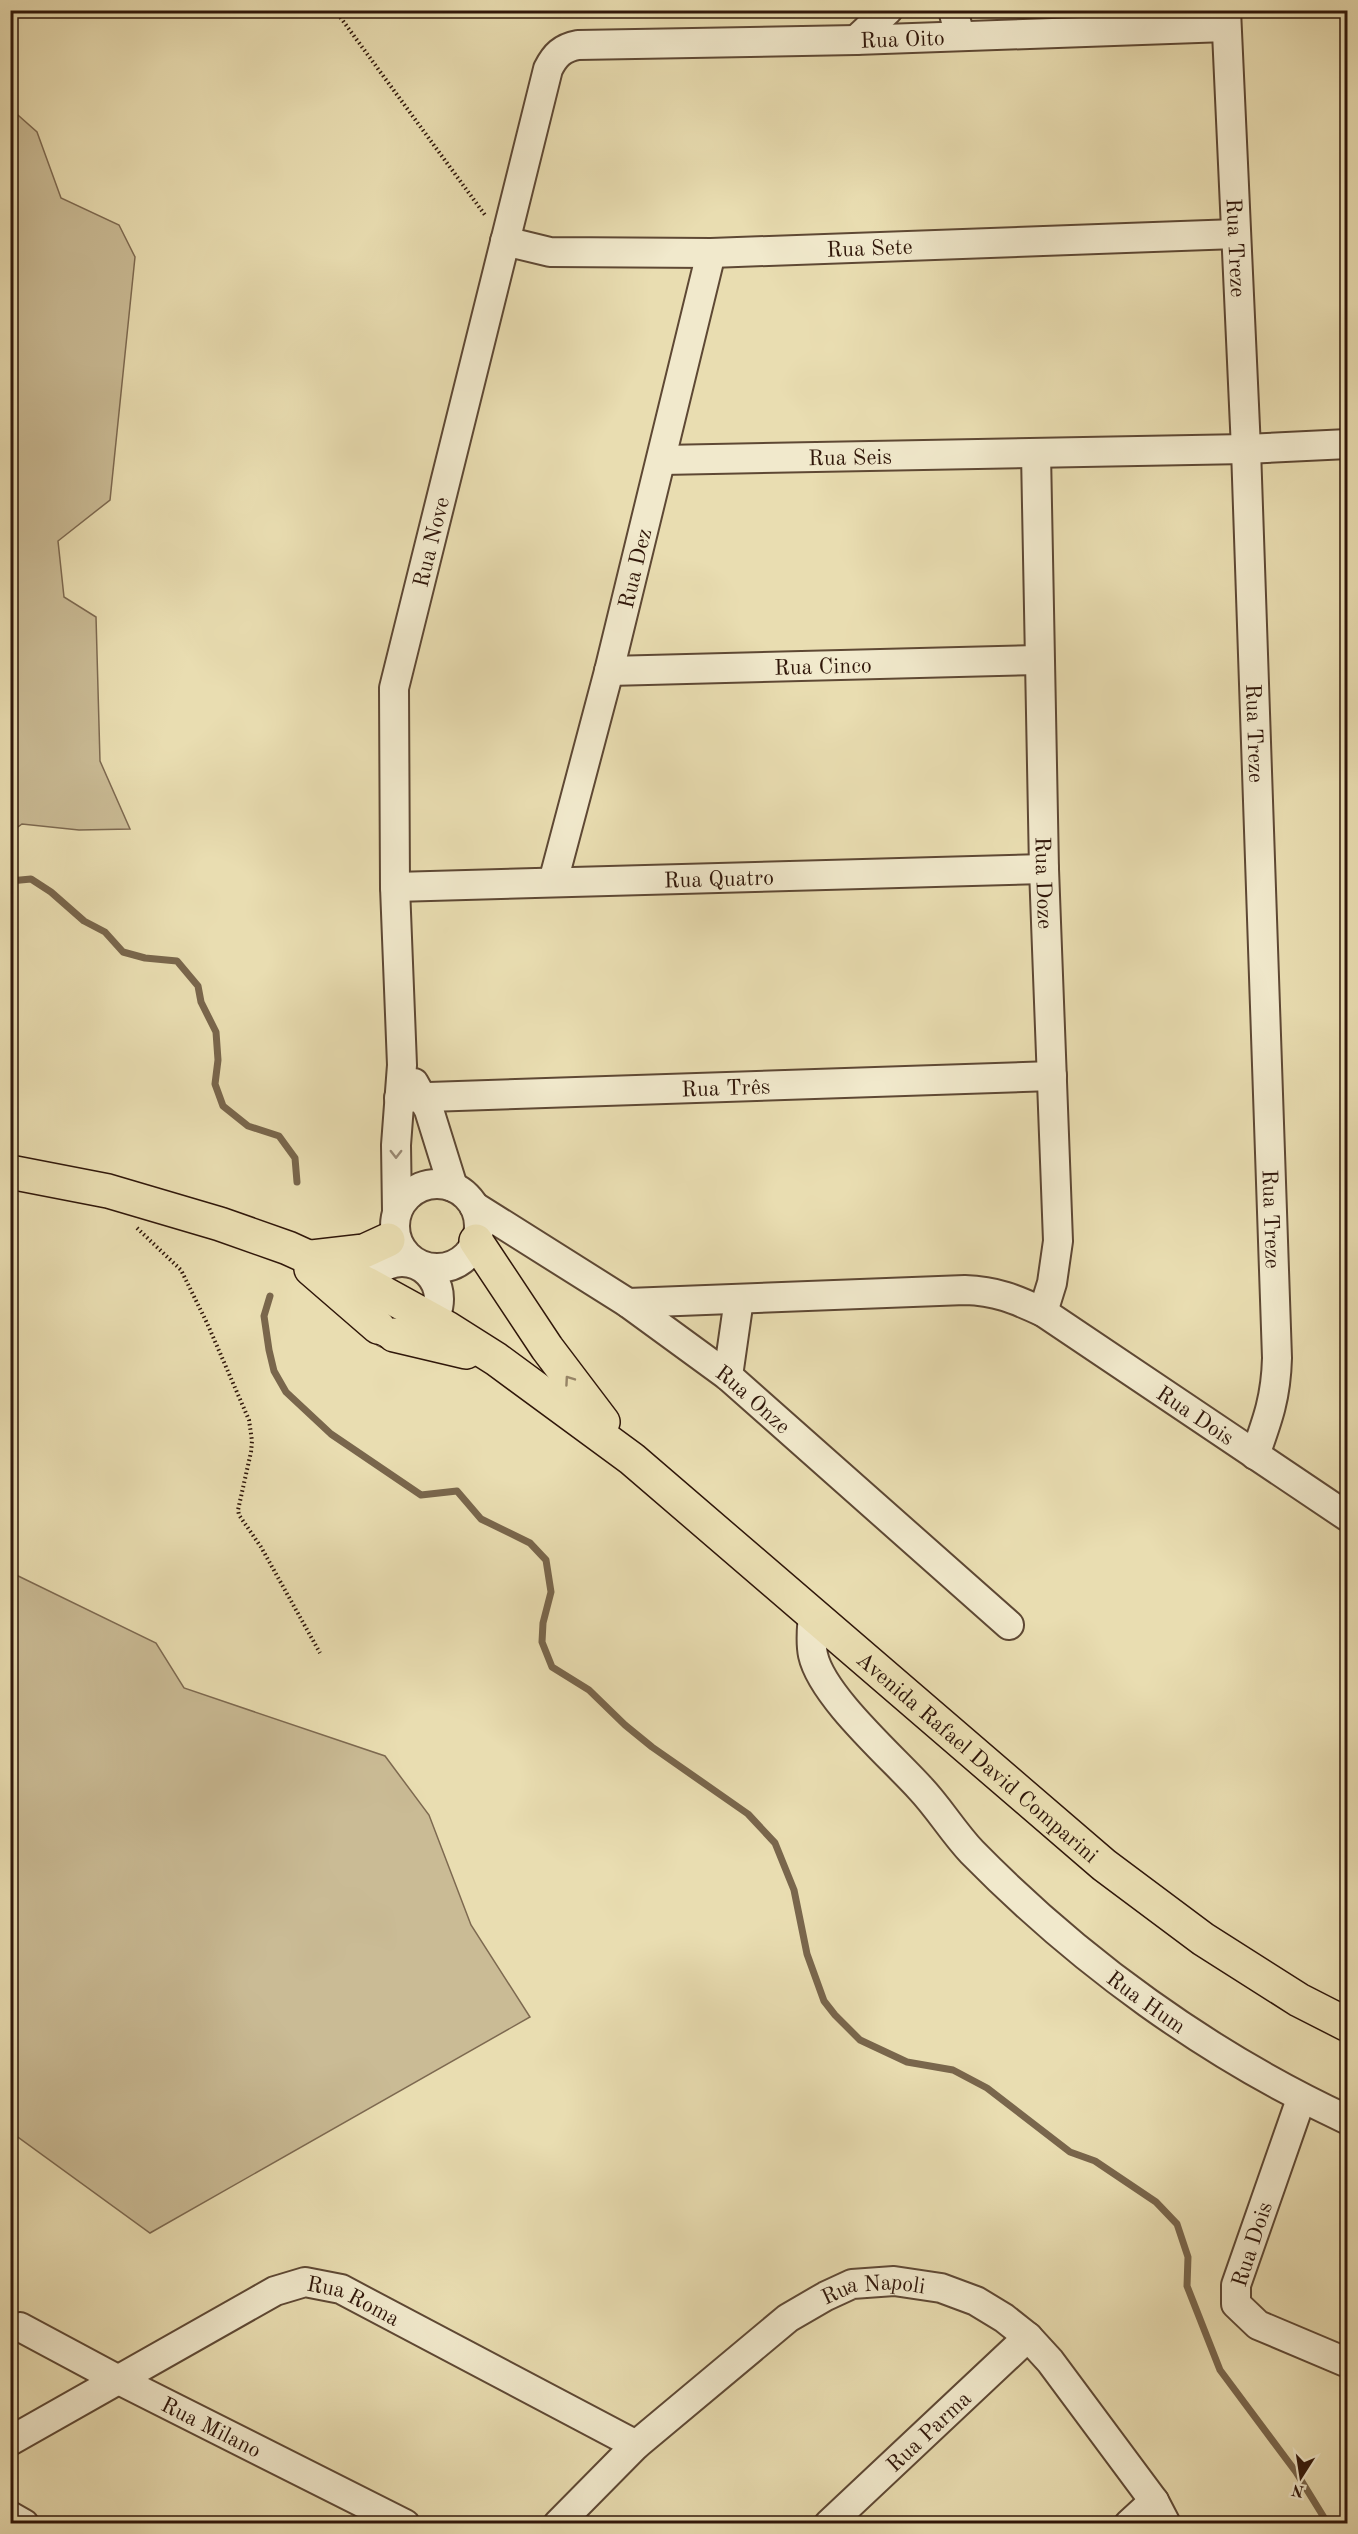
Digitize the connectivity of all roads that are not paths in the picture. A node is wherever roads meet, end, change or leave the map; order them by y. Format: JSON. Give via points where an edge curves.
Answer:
{"nodes":[{"id":1,"x":888,"y":10,"type":"edge"},
{"id":2,"x":1226,"y":19,"type":"edge"},
{"id":3,"x":956,"y":23,"type":"edge"},
{"id":4,"x":856,"y":39,"type":"junction"},
{"id":5,"x":578,"y":45,"type":"joint"},
{"id":6,"x":1236,"y":234,"type":"junction"},
{"id":7,"x":505,"y":241,"type":"junction"},
{"id":8,"x":711,"y":253,"type":"junction"},
{"id":9,"x":1347,"y":444,"type":"edge"},
{"id":10,"x":1246,"y":449,"type":"junction"},
{"id":11,"x":1036,"y":453,"type":"junction"},
{"id":12,"x":662,"y":460,"type":"junction"},
{"id":13,"x":1039,"y":660,"type":"junction"},
{"id":14,"x":609,"y":671,"type":"junction"},
{"id":15,"x":1044,"y":869,"type":"junction"},
{"id":16,"x":553,"y":882,"type":"junction"},
{"id":17,"x":395,"y":887,"type":"junction"},
{"id":18,"x":1052,"y":1076,"type":"junction"},
{"id":19,"x":411,"y":1097,"type":"junction"},
{"id":20,"x":10,"y":1172,"type":"edge"},
{"id":21,"x":453,"y":1187,"type":"junction"},
{"id":22,"x":474,"y":1206,"type":"junction"},
{"id":23,"x":393,"y":1226,"type":"junction"},
{"id":24,"x":468,"y":1251,"type":"junction"},
{"id":25,"x":299,"y":1252,"type":"junction"},
{"id":26,"x":419,"y":1264,"type":"junction"},
{"id":27,"x":372,"y":1278,"type":"junction"},
{"id":28,"x":739,"y":1299,"type":"junction"},
{"id":29,"x":628,"y":1303,"type":"junction"},
{"id":30,"x":436,"y":1306,"type":"junction"},
{"id":31,"x":1043,"y":1312,"type":"junction"},
{"id":32,"x":386,"y":1331,"type":"junction"},
{"id":33,"x":496,"y":1359,"type":"junction"},
{"id":34,"x":728,"y":1376,"type":"junction"},
{"id":35,"x":1255,"y":1455,"type":"junction"},
{"id":36,"x":632,"y":1459,"type":"junction"},
{"id":37,"x":1347,"y":1517,"type":"edge"},
{"id":38,"x":813,"y":1614,"type":"junction"},
{"id":39,"x":1009,"y":1625,"type":"dead end"},
{"id":40,"x":1347,"y":2025,"type":"edge"},
{"id":41,"x":1301,"y":2099,"type":"junction"},
{"id":42,"x":1347,"y":2120,"type":"edge"},
{"id":43,"x":20,"y":2327,"type":"dead end"},
{"id":44,"x":1028,"y":2337,"type":"junction"},
{"id":45,"x":1347,"y":2362,"type":"edge"},
{"id":46,"x":117,"y":2379,"type":"junction"},
{"id":47,"x":10,"y":2441,"type":"edge"},
{"id":48,"x":636,"y":2445,"type":"junction"},
{"id":49,"x":1160,"y":2512,"type":"edge"},
{"id":50,"x":10,"y":2516,"type":"edge"},
{"id":51,"x":24,"y":2523,"type":"edge"},
{"id":52,"x":405,"y":2523,"type":"edge"},
{"id":53,"x":558,"y":2523,"type":"edge"},
{"id":54,"x":829,"y":2523,"type":"edge"},
{"id":55,"x":1128,"y":2523,"type":"edge"}],
"edges":[{"from":1,"to":4,"type":"street"},
{"from":2,"to":3,"type":"street","name":"Rua Oito"},
{"from":2,"to":6,"type":"street","name":"Rua Treze"},
{"from":3,"to":4,"type":"street","name":"Rua Oito"},
{"from":4,"to":5,"type":"street","name":"Rua Oito"},
{"from":5,"to":7,"type":"street","name":"Rua Nove","via":[[560,51],[548,69]]},
{"from":6,"to":8,"type":"street","name":"Rua Sete"},
{"from":6,"to":10,"type":"street","name":"Rua Treze"},
{"from":7,"to":8,"type":"street","name":"Rua Sete","via":[[550,252]]},
{"from":7,"to":17,"type":"street","name":"Rua Nove","via":[[394,688]]},
{"from":8,"to":12,"type":"street","name":"Rua Dez"},
{"from":9,"to":10,"type":"street","name":"Rua Seis"},
{"from":10,"to":11,"type":"street","name":"Rua Seis"},
{"from":10,"to":35,"type":"street","name":"Rua Treze","via":[[1276,1358],[1276,1387]]},
{"from":11,"to":12,"type":"street","name":"Rua Seis"},
{"from":11,"to":13,"type":"street","name":"Rua Doze"},
{"from":12,"to":14,"type":"street","name":"Rua Dez"},
{"from":13,"to":14,"type":"street","name":"Rua Cinco"},
{"from":13,"to":15,"type":"street","name":"Rua Doze"},
{"from":14,"to":16,"type":"street","name":"Rua Dez"},
{"from":15,"to":16,"type":"street","name":"Rua Quatro"},
{"from":15,"to":18,"type":"street","name":"Rua Doze"},
{"from":16,"to":17,"type":"street","name":"Rua Quatro"},
{"from":17,"to":19,"type":"street","name":"Rua Nove","via":[[402,1065]]},
{"from":18,"to":19,"type":"street","name":"Rua Três"},
{"from":18,"to":31,"type":"street","name":"Rua Doze","via":[[1058,1241]]},
{"from":19,"to":21,"type":"street","name":"Rua Nove","via":[[435,1126]]},
{"from":19,"to":23,"type":"street","one_way":true,"via":[[396,1145]]},
{"from":20,"to":25,"type":"main road","via":[[108,1191]]},
{"from":21,"to":22,"type":"street"},
{"from":21,"to":23,"type":"street","via":[[436,1183],[420,1187],[406,1197]]},
{"from":22,"to":24,"type":"street","via":[[479,1223]]},
{"from":22,"to":29,"type":"street","name":"Rua Onze"},
{"from":23,"to":25,"type":"main road","via":[[358,1253]]},
{"from":23,"to":26,"type":"street","via":[[404,1253]]},
{"from":23,"to":27,"type":"street"},
{"from":24,"to":26,"type":"street","via":[[440,1268]]},
{"from":24,"to":30,"type":"street"},
{"from":36,"to":24,"type":"main road","one_way":true},
{"from":25,"to":27,"type":"main road"},
{"from":25,"to":32,"type":"main road"},
{"from":26,"to":27,"type":"street","via":[[386,1265]]},
{"from":26,"to":30,"type":"street","via":[[435,1280]]},
{"from":27,"to":30,"type":"main road"},
{"from":27,"to":32,"type":"street","via":[[364,1296],[365,1307],[370,1318]]},
{"from":28,"to":29,"type":"street","name":"Rua Dois"},
{"from":28,"to":31,"type":"street","name":"Rua Dois","via":[[989,1291]]},
{"from":28,"to":34,"type":"street"},
{"from":29,"to":34,"type":"street","name":"Rua Onze"},
{"from":30,"to":32,"type":"street","via":[[420,1332],[412,1335]]},
{"from":30,"to":33,"type":"main road"},
{"from":31,"to":35,"type":"street","name":"Rua Dois"},
{"from":32,"to":33,"type":"main road"},
{"from":33,"to":36,"type":"main road"},
{"from":34,"to":39,"type":"street","name":"Rua Onze"},
{"from":35,"to":37,"type":"street","name":"Rua Dois"},
{"from":36,"to":38,"type":"main road","name":"Avenida Rafael David Comparini"},
{"from":38,"to":40,"type":"main road","name":"Avenida Rafael David Comparini","via":[[1104,1864],[1203,1940]]},
{"from":38,"to":41,"type":"street","name":"Rua Hum","via":[[813,1657],[843,1707],[922,1790],[970,1849],[1019,1897],[1124,1987],[1172,2021]]},
{"from":41,"to":42,"type":"street","name":"Rua Hum"},
{"from":41,"to":45,"type":"street","name":"Rua Dois","via":[[1236,2285],[1236,2304],[1258,2325]]},
{"from":43,"to":46,"type":"street","name":"Rua Milano"},
{"from":44,"to":48,"type":"street","name":"Rua Napoli","via":[[976,2301],[941,2288],[894,2281],[852,2284],[788,2318]]},
{"from":44,"to":49,"type":"street","name":"Rua Napoli","via":[[1050,2361]]},
{"from":44,"to":54,"type":"street","name":"Rua Parma"},
{"from":46,"to":47,"type":"street","name":"Rua Roma"},
{"from":46,"to":48,"type":"street","name":"Rua Roma","via":[[275,2291],[305,2282],[323,2284],[341,2289]]},
{"from":46,"to":52,"type":"street","name":"Rua Milano"},
{"from":48,"to":53,"type":"street","name":"Rua Napoli"},
{"from":49,"to":55,"type":"street"},
{"from":50,"to":51,"type":"street"}]}
